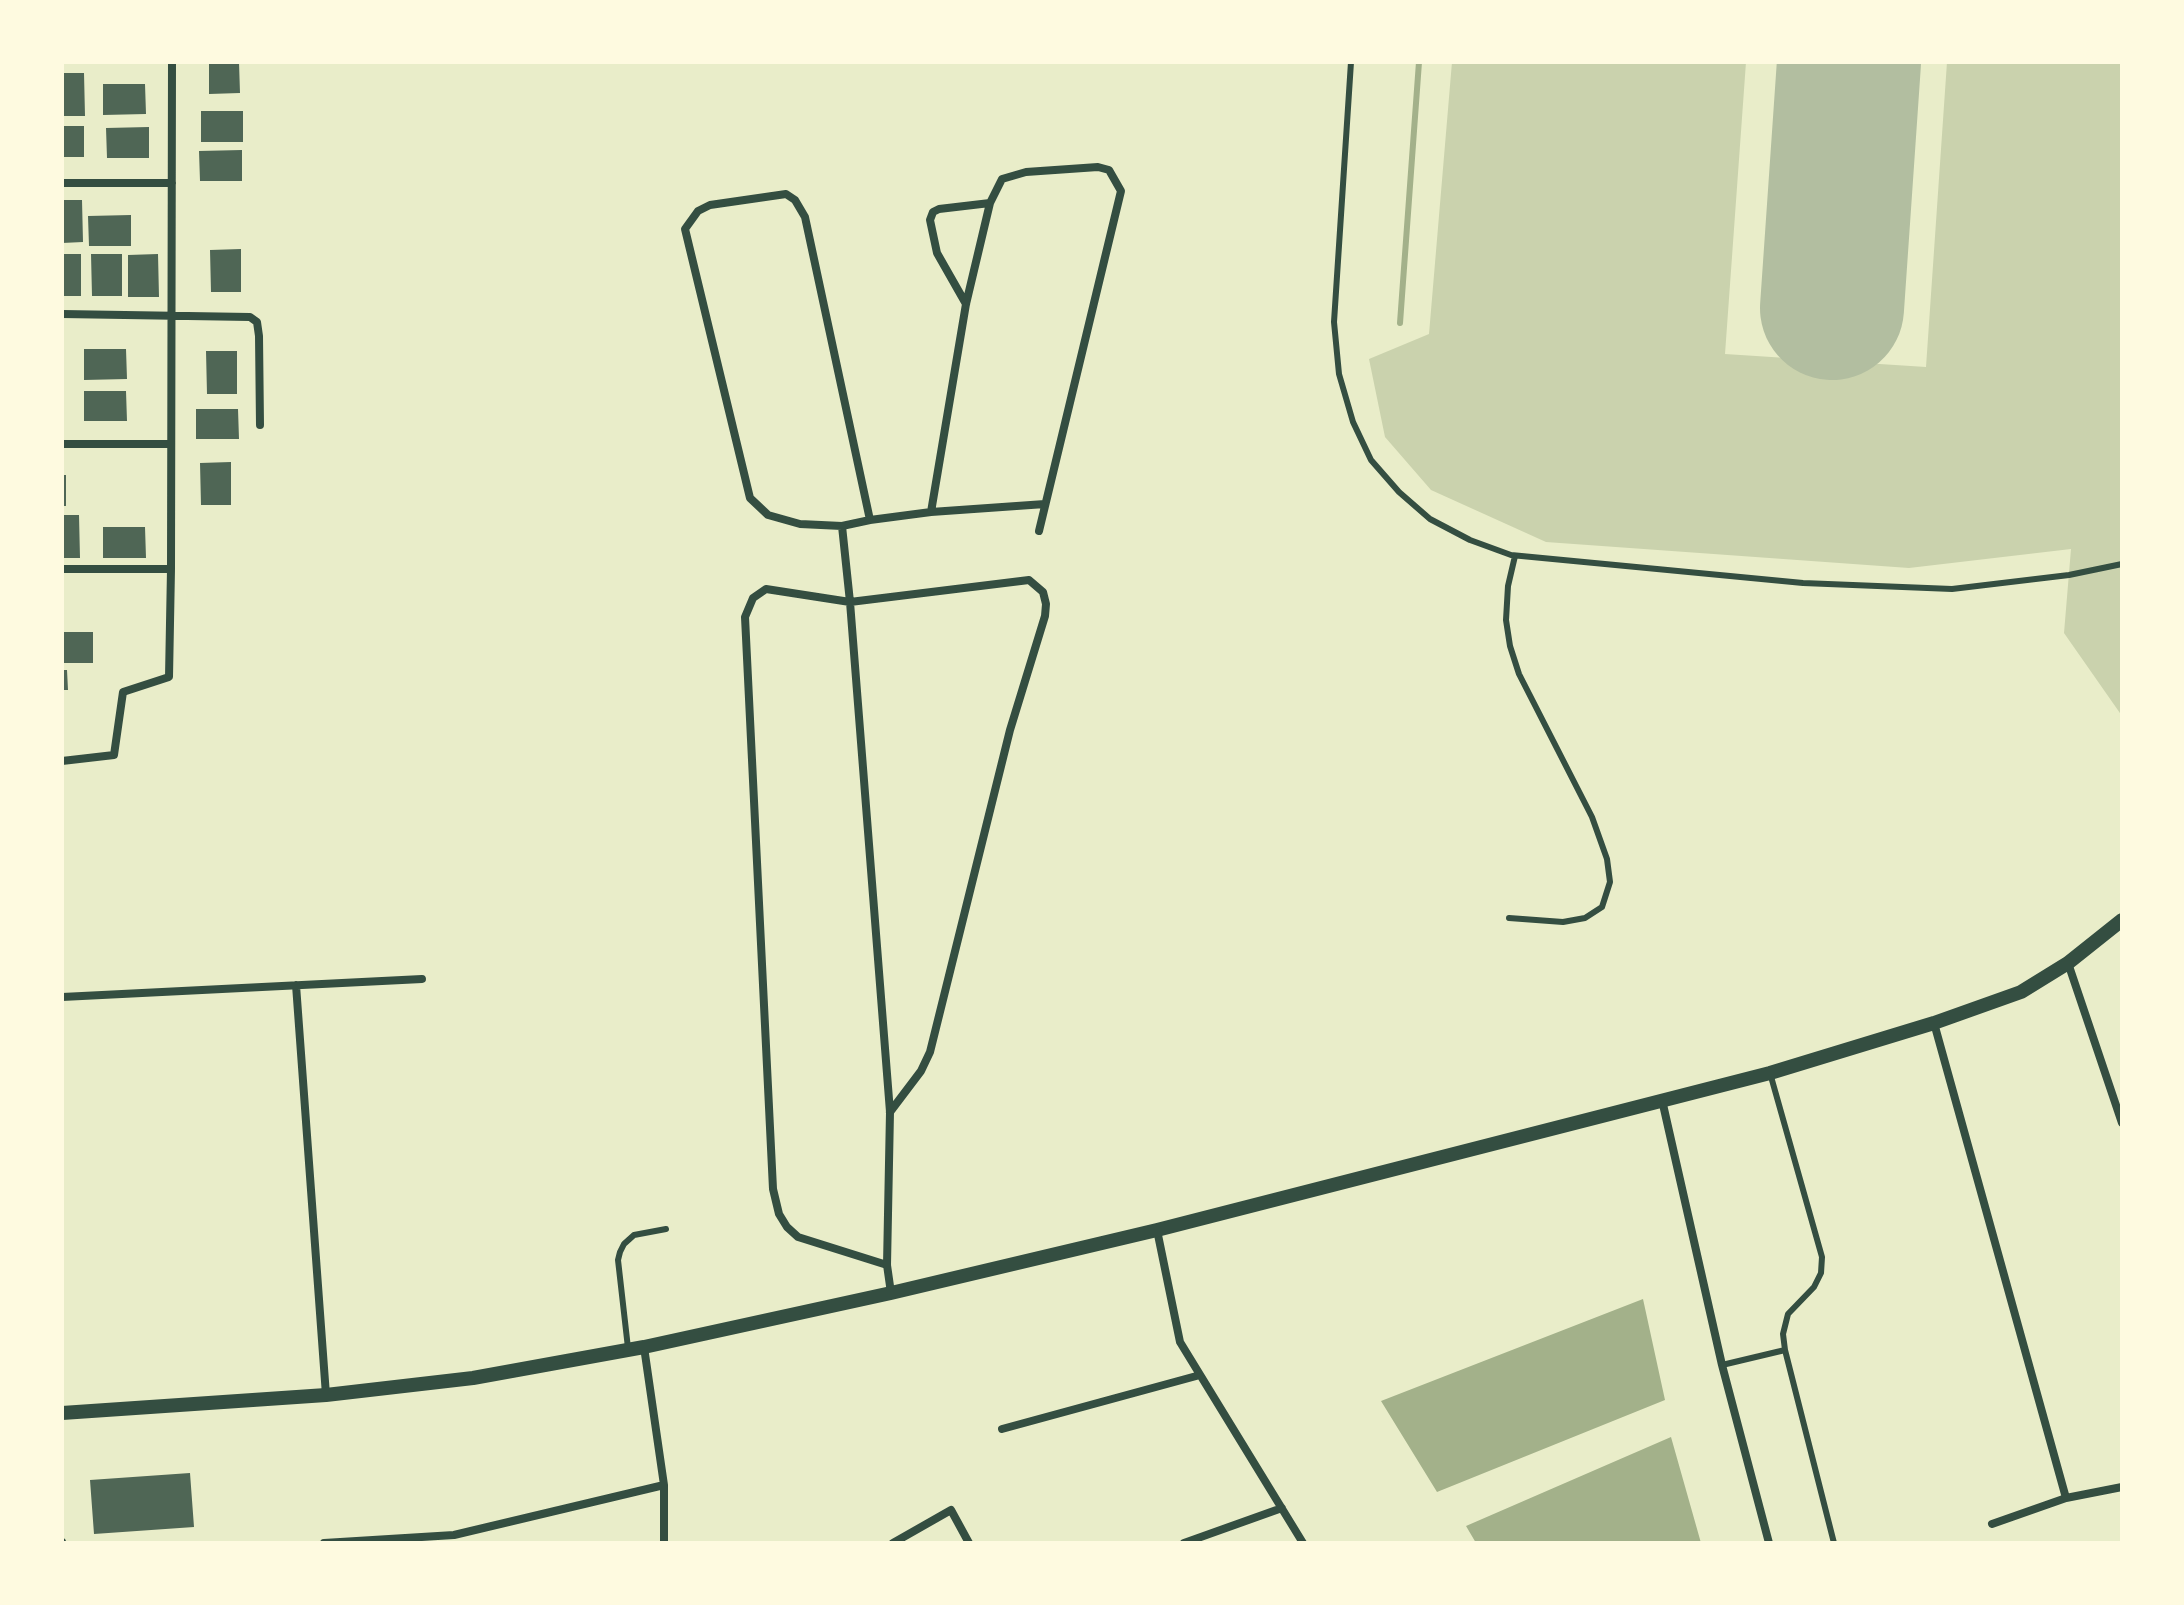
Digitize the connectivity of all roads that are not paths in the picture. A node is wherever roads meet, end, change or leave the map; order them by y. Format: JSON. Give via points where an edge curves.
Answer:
{"nodes":[{"id":1,"x":172,"y":62,"type":"edge"},
{"id":2,"x":1351,"y":62,"type":"edge"},
{"id":3,"x":62,"y":183,"type":"edge"},
{"id":4,"x":172,"y":183,"type":"junction"},
{"id":5,"x":990,"y":203,"type":"junction"},
{"id":6,"x":966,"y":304,"type":"junction"},
{"id":7,"x":62,"y":314,"type":"edge"},
{"id":8,"x":172,"y":315,"type":"junction"},
{"id":9,"x":260,"y":425,"type":"dead end"},
{"id":10,"x":62,"y":444,"type":"edge"},
{"id":11,"x":171,"y":444,"type":"junction"},
{"id":12,"x":1045,"y":504,"type":"junction"},
{"id":13,"x":931,"y":512,"type":"junction"},
{"id":14,"x":870,"y":520,"type":"junction"},
{"id":15,"x":842,"y":526,"type":"junction"},
{"id":16,"x":1039,"y":531,"type":"dead end"},
{"id":17,"x":1515,"y":556,"type":"junction"},
{"id":18,"x":2122,"y":564,"type":"edge"},
{"id":19,"x":62,"y":569,"type":"edge"},
{"id":20,"x":171,"y":569,"type":"junction"},
{"id":21,"x":850,"y":602,"type":"junction"},
{"id":22,"x":62,"y":761,"type":"edge"},
{"id":23,"x":1509,"y":918,"type":"dead end"},
{"id":24,"x":2122,"y":920,"type":"edge"},
{"id":25,"x":2068,"y":963,"type":"junction"},
{"id":26,"x":422,"y":979,"type":"dead end"},
{"id":27,"x":296,"y":985,"type":"junction"},
{"id":28,"x":62,"y":997,"type":"edge"},
{"id":29,"x":1934,"y":1023,"type":"junction"},
{"id":30,"x":1770,"y":1073,"type":"junction"},
{"id":31,"x":1662,"y":1100,"type":"junction"},
{"id":32,"x":890,"y":1112,"type":"junction"},
{"id":33,"x":2122,"y":1123,"type":"edge"},
{"id":34,"x":666,"y":1229,"type":"dead end"},
{"id":35,"x":1157,"y":1230,"type":"junction"},
{"id":36,"x":887,"y":1265,"type":"junction"},
{"id":37,"x":891,"y":1293,"type":"junction"},
{"id":38,"x":644,"y":1347,"type":"junction"},
{"id":39,"x":628,"y":1349,"type":"junction"},
{"id":40,"x":1785,"y":1350,"type":"junction"},
{"id":41,"x":1722,"y":1365,"type":"junction"},
{"id":42,"x":1200,"y":1375,"type":"junction"},
{"id":43,"x":326,"y":1395,"type":"junction"},
{"id":44,"x":62,"y":1413,"type":"edge"},
{"id":45,"x":1002,"y":1429,"type":"dead end"},
{"id":46,"x":664,"y":1485,"type":"junction"},
{"id":47,"x":2122,"y":1487,"type":"edge"},
{"id":48,"x":2066,"y":1498,"type":"junction"},
{"id":49,"x":1282,"y":1508,"type":"junction"},
{"id":50,"x":1992,"y":1524,"type":"dead end"},
{"id":51,"x":324,"y":1543,"type":"edge"},
{"id":52,"x":664,"y":1543,"type":"edge"},
{"id":53,"x":893,"y":1543,"type":"edge"},
{"id":54,"x":969,"y":1543,"type":"edge"},
{"id":55,"x":1184,"y":1543,"type":"edge"},
{"id":56,"x":1303,"y":1543,"type":"edge"},
{"id":57,"x":1769,"y":1543,"type":"edge"},
{"id":58,"x":1834,"y":1543,"type":"edge"}],
"edges":[{"from":1,"to":4,"type":"street"},
{"from":2,"to":17,"type":"lane","via":[[1334,322],[1339,374],[1353,422],[1371,460],[1430,519]]},
{"from":3,"to":4,"type":"street"},
{"from":4,"to":8,"type":"street"},
{"from":5,"to":6,"type":"street"},
{"from":5,"to":6,"type":"street","via":[[939,209],[930,220],[937,253]]},
{"from":5,"to":12,"type":"street","via":[[1002,179],[1026,172],[1098,167],[1109,170],[1121,191]]},
{"from":6,"to":13,"type":"street"},
{"from":7,"to":8,"type":"street"},
{"from":8,"to":9,"type":"street","via":[[250,317],[257,322]]},
{"from":8,"to":11,"type":"street"},
{"from":10,"to":11,"type":"street"},
{"from":11,"to":20,"type":"street"},
{"from":12,"to":13,"type":"street"},
{"from":12,"to":16,"type":"street"},
{"from":13,"to":14,"type":"street"},
{"from":14,"to":15,"type":"street"},
{"from":14,"to":15,"type":"street","via":[[805,217],[786,194],[710,205],[685,229],[750,498],[768,515],[800,524]]},
{"from":15,"to":21,"type":"street"},
{"from":17,"to":18,"type":"lane","via":[[1803,583],[1952,589]]},
{"from":17,"to":23,"type":"lane","via":[[1507,597],[1510,646],[1592,817],[1610,882],[1602,907],[1585,918]]},
{"from":19,"to":20,"type":"street"},
{"from":20,"to":22,"type":"street","via":[[169,677],[123,692],[114,755]]},
{"from":21,"to":32,"type":"street"},
{"from":21,"to":32,"type":"street","via":[[1029,580],[1043,592],[1046,604],[930,1052]]},
{"from":21,"to":36,"type":"street","via":[[766,589],[753,598],[745,617],[773,1189],[779,1214],[798,1237]]},
{"from":24,"to":25,"type":"street"},
{"from":25,"to":29,"type":"street","via":[[2021,992]]},
{"from":25,"to":33,"type":"street"},
{"from":26,"to":27,"type":"street"},
{"from":27,"to":28,"type":"street"},
{"from":27,"to":43,"type":"street"},
{"from":29,"to":30,"type":"street"},
{"from":29,"to":48,"type":"street"},
{"from":30,"to":31,"type":"street"},
{"from":30,"to":40,"type":"lane","via":[[1822,1257],[1814,1287],[1785,1322]]},
{"from":31,"to":35,"type":"street"},
{"from":31,"to":41,"type":"street"},
{"from":32,"to":36,"type":"street"},
{"from":34,"to":39,"type":"lane","via":[[634,1235],[620,1252]]},
{"from":35,"to":37,"type":"street"},
{"from":35,"to":42,"type":"street","via":[[1180,1342]]},
{"from":36,"to":37,"type":"street"},
{"from":37,"to":38,"type":"street"},
{"from":38,"to":39,"type":"street"},
{"from":38,"to":46,"type":"street"},
{"from":39,"to":43,"type":"street","via":[[473,1378]]},
{"from":40,"to":41,"type":"lane"},
{"from":40,"to":58,"type":"lane"},
{"from":41,"to":57,"type":"street"},
{"from":42,"to":45,"type":"street"},
{"from":42,"to":49,"type":"street"},
{"from":43,"to":44,"type":"street"},
{"from":46,"to":51,"type":"street","via":[[454,1535]]},
{"from":46,"to":52,"type":"street"},
{"from":47,"to":48,"type":"street"},
{"from":48,"to":50,"type":"street"},
{"from":49,"to":55,"type":"street"},
{"from":49,"to":56,"type":"street"},
{"from":53,"to":54,"type":"street","via":[[951,1510]]}]}
